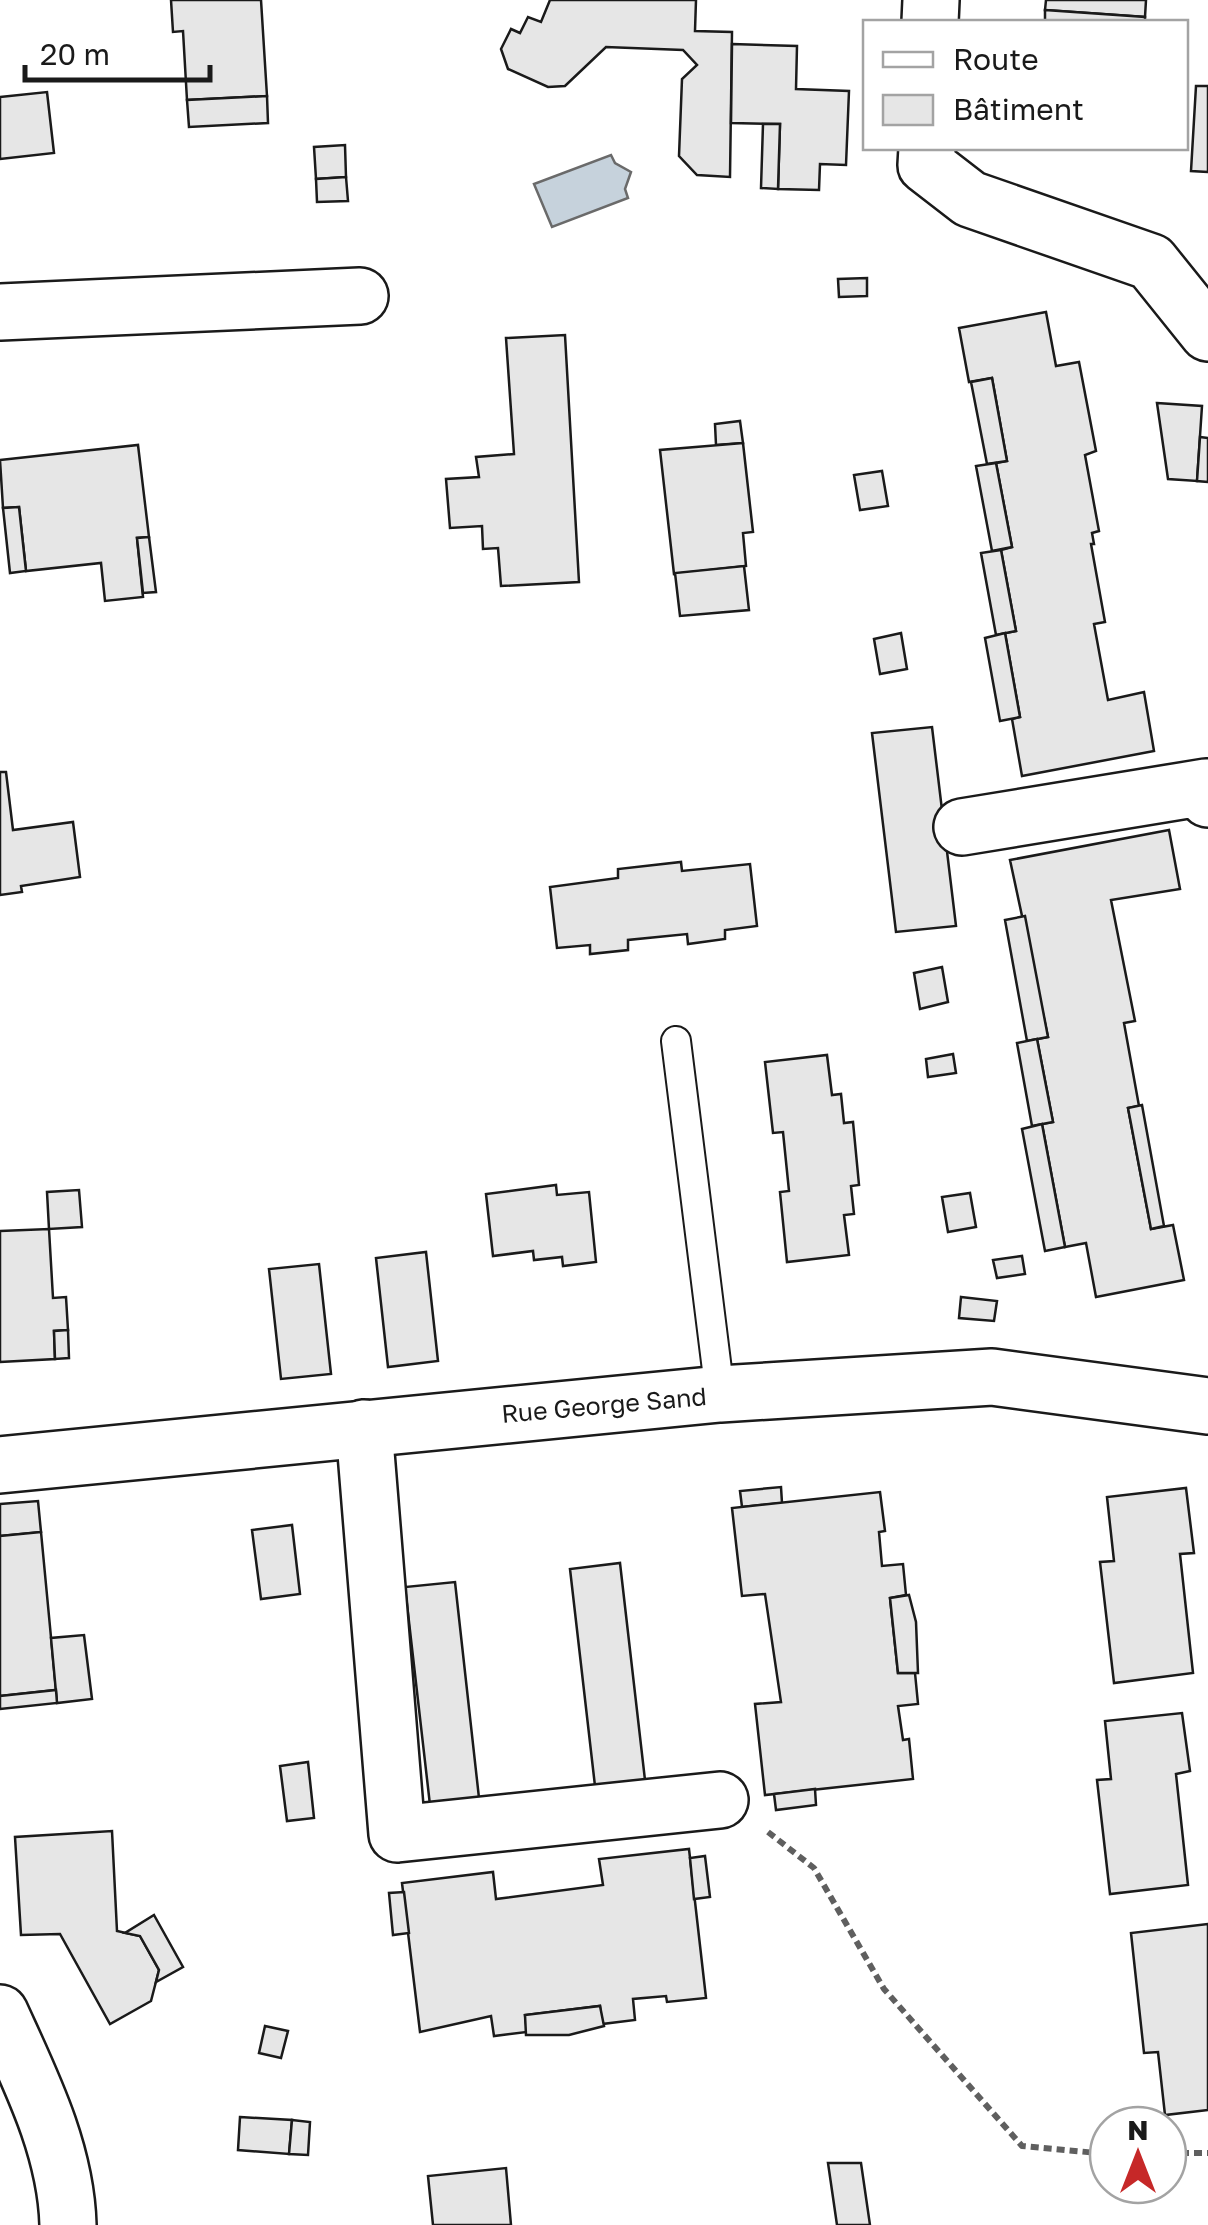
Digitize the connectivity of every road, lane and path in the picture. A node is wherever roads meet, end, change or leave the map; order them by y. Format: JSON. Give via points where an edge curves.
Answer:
{"nodes":[{"id":1,"x":927,"y":150,"type":"edge"},
{"id":2,"x":360,"y":296,"type":"dead end"},
{"id":3,"x":0,"y":312,"type":"edge"},
{"id":4,"x":1208,"y":333,"type":"edge"},
{"id":5,"x":1208,"y":799,"type":"edge"},
{"id":6,"x":962,"y":827,"type":"dead end"},
{"id":7,"x":676,"y":1041,"type":"dead end"},
{"id":8,"x":720,"y":1394,"type":"junction"},
{"id":9,"x":1208,"y":1406,"type":"edge"},
{"id":10,"x":364,"y":1428,"type":"junction"},
{"id":11,"x":0,"y":1465,"type":"edge"},
{"id":12,"x":720,"y":1800,"type":"joint"},
{"id":13,"x":0,"y":2013,"type":"edge"},
{"id":14,"x":1088,"y":2152,"type":"edge"},
{"id":15,"x":68,"y":2225,"type":"edge"}],
"edges":[{"from":1,"to":4,"type":"street","via":[[926,165],[970,199],[1151,262]]},
{"from":2,"to":3,"type":"street"},
{"from":5,"to":6,"type":"street","via":[[1206,788]]},
{"from":7,"to":8,"type":"lane"},
{"from":8,"to":9,"type":"street","name":"Rue George Sand","via":[[992,1376]]},
{"from":8,"to":10,"type":"street","name":"Rue George Sand"},
{"from":10,"to":11,"type":"street","name":"Rue George Sand"},
{"from":10,"to":12,"type":"street","via":[[397,1834]]},
{"from":12,"to":14,"type":"path","via":[[814,1868],[884,1988],[1022,2146]]},
{"from":13,"to":15,"type":"street","via":[[42,2103],[67,2193]]}]}
